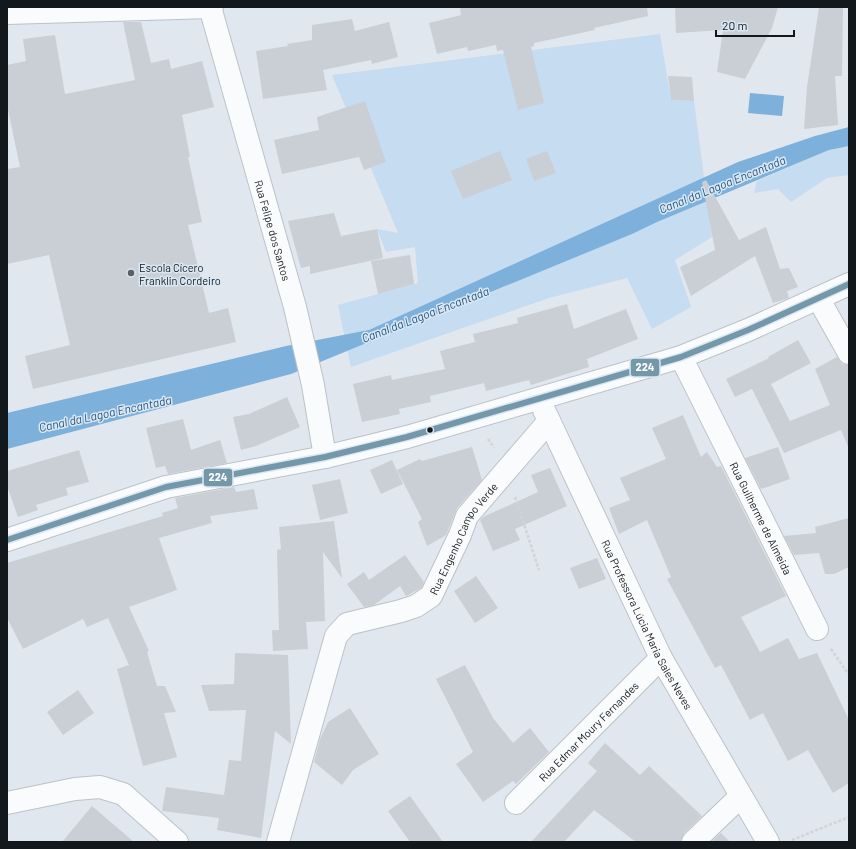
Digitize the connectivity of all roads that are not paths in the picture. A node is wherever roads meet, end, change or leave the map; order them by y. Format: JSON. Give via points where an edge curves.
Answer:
{"nodes":[{"id":1,"x":210,"y":7,"type":"edge"},
{"id":2,"x":7,"y":13,"type":"edge"},
{"id":3,"x":849,"y":284,"type":"edge"},
{"id":4,"x":818,"y":298,"type":"junction"},
{"id":5,"x":849,"y":353,"type":"edge"},
{"id":6,"x":681,"y":358,"type":"junction"},
{"id":7,"x":539,"y":400,"type":"junction"},
{"id":8,"x":549,"y":421,"type":"junction"},
{"id":9,"x":325,"y":457,"type":"junction"},
{"id":10,"x":7,"y":540,"type":"edge"},
{"id":11,"x":817,"y":629,"type":"road end"},
{"id":12,"x":661,"y":658,"type":"junction"},
{"id":13,"x":740,"y":797,"type":"junction"},
{"id":14,"x":516,"y":803,"type":"dead end"},
{"id":15,"x":7,"y":804,"type":"edge"},
{"id":16,"x":177,"y":842,"type":"edge"},
{"id":17,"x":278,"y":842,"type":"edge"},
{"id":18,"x":693,"y":842,"type":"edge"},
{"id":19,"x":768,"y":842,"type":"edge"}],
"edges":[{"from":1,"to":2,"type":"street"},
{"from":1,"to":9,"type":"street","name":"Rua Felipe dos Santos","via":[[295,307],[313,385]]},
{"from":3,"to":4,"type":"street"},
{"from":4,"to":5,"type":"street"},
{"from":4,"to":6,"type":"street"},
{"from":6,"to":7,"type":"street"},
{"from":6,"to":11,"type":"street","name":"Rua Guilherme de Almeida"},
{"from":7,"to":8,"type":"street","name":"Rua Professora Lúcia Maria Sales Neves"},
{"from":7,"to":9,"type":"street"},
{"from":8,"to":12,"type":"street","name":"Rua Professora Lúcia Maria Sales Neves"},
{"from":8,"to":17,"type":"street","name":"Rua Engenho Campo Verde","via":[[467,516],[431,596],[408,609],[347,624],[336,636]]},
{"from":9,"to":10,"type":"street","via":[[166,488]]},
{"from":12,"to":13,"type":"street","name":"Rua Professora Lúcia Maria Sales Neves"},
{"from":12,"to":14,"type":"street","name":"Rua Edmar Moury Fernandes"},
{"from":13,"to":18,"type":"street"},
{"from":13,"to":19,"type":"street","name":"Rua Professora Lúcia Maria Sales Neves"},
{"from":15,"to":16,"type":"street","via":[[75,789],[100,787],[123,794]]}]}
